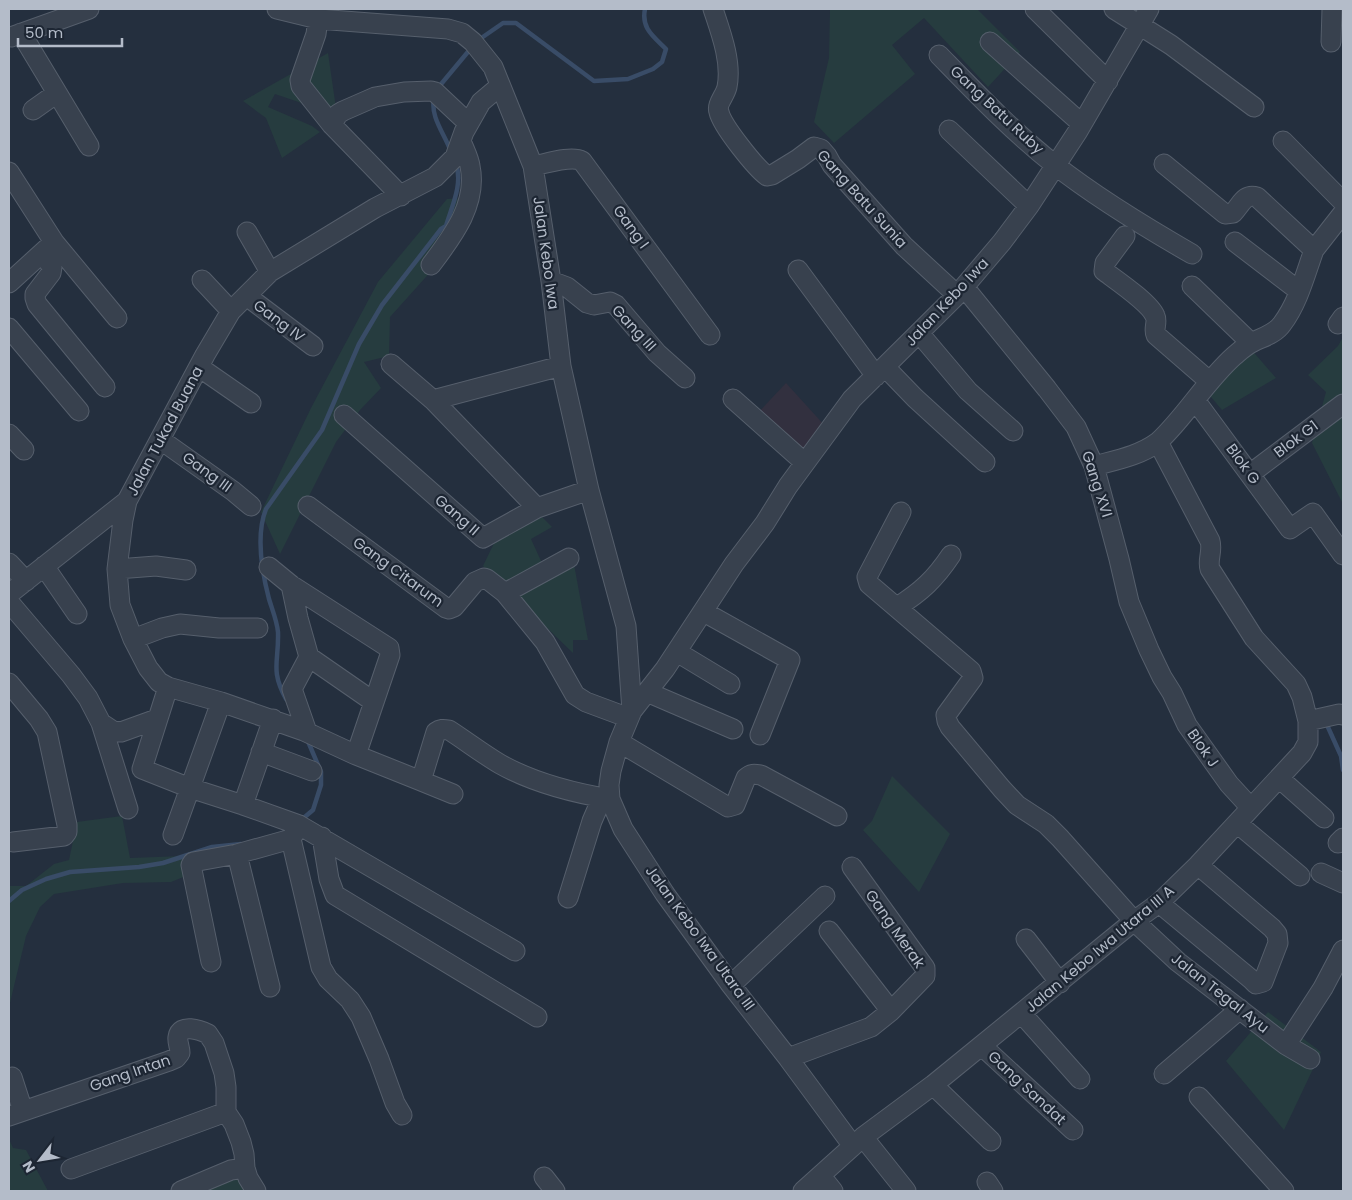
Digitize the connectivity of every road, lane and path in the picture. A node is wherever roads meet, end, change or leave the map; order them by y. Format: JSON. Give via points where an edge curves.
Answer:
{"nodes":[{"id":1,"x":89,"y":9,"type":"edge"},
{"id":2,"x":277,"y":9,"type":"edge"},
{"id":3,"x":714,"y":9,"type":"edge"},
{"id":4,"x":1035,"y":9,"type":"edge"},
{"id":5,"x":1114,"y":9,"type":"edge"},
{"id":6,"x":1332,"y":9,"type":"edge"},
{"id":7,"x":1144,"y":17,"type":"edge"},
{"id":8,"x":318,"y":19,"type":"junction"},
{"id":9,"x":15,"y":36,"type":"edge"},
{"id":10,"x":990,"y":42,"type":"dead end"},
{"id":11,"x":1331,"y":42,"type":"dead end"},
{"id":12,"x":939,"y":55,"type":"dead end"},
{"id":13,"x":1108,"y":81,"type":"junction"},
{"id":14,"x":500,"y":86,"type":"junction"},
{"id":15,"x":57,"y":93,"type":"junction"},
{"id":16,"x":1254,"y":107,"type":"dead end"},
{"id":17,"x":33,"y":110,"type":"dead end"},
{"id":18,"x":468,"y":123,"type":"junction"},
{"id":19,"x":1082,"y":124,"type":"junction"},
{"id":20,"x":332,"y":125,"type":"junction"},
{"id":21,"x":949,"y":130,"type":"dead end"},
{"id":22,"x":1282,"y":141,"type":"dead end"},
{"id":23,"x":89,"y":146,"type":"dead end"},
{"id":24,"x":458,"y":149,"type":"junction"},
{"id":25,"x":1164,"y":164,"type":"dead end"},
{"id":26,"x":1055,"y":165,"type":"junction"},
{"id":27,"x":533,"y":166,"type":"junction"},
{"id":28,"x":9,"y":172,"type":"edge"},
{"id":29,"x":401,"y":196,"type":"junction"},
{"id":30,"x":1343,"y":202,"type":"edge"},
{"id":31,"x":1029,"y":206,"type":"junction"},
{"id":32,"x":1343,"y":213,"type":"edge"},
{"id":33,"x":247,"y":232,"type":"dead end"},
{"id":34,"x":1125,"y":236,"type":"dead end"},
{"id":35,"x":1235,"y":242,"type":"dead end"},
{"id":36,"x":48,"y":248,"type":"junction"},
{"id":37,"x":1314,"y":250,"type":"junction"},
{"id":38,"x":1192,"y":254,"type":"dead end"},
{"id":39,"x":431,"y":265,"type":"dead end"},
{"id":40,"x":798,"y":270,"type":"dead end"},
{"id":41,"x":270,"y":272,"type":"junction"},
{"id":42,"x":202,"y":280,"type":"dead end"},
{"id":43,"x":551,"y":281,"type":"junction"},
{"id":44,"x":9,"y":283,"type":"edge"},
{"id":45,"x":1192,"y":286,"type":"dead end"},
{"id":46,"x":960,"y":291,"type":"junction"},
{"id":47,"x":1299,"y":291,"type":"junction"},
{"id":48,"x":245,"y":297,"type":"junction"},
{"id":49,"x":231,"y":311,"type":"junction"},
{"id":50,"x":117,"y":318,"type":"dead end"},
{"id":51,"x":9,"y":328,"type":"edge"},
{"id":52,"x":919,"y":333,"type":"junction"},
{"id":53,"x":710,"y":335,"type":"dead end"},
{"id":54,"x":1251,"y":343,"type":"junction"},
{"id":55,"x":312,"y":346,"type":"dead end"},
{"id":56,"x":391,"y":364,"type":"dead end"},
{"id":57,"x":561,"y":366,"type":"junction"},
{"id":58,"x":199,"y":368,"type":"junction"},
{"id":59,"x":880,"y":372,"type":"junction"},
{"id":60,"x":685,"y":378,"type":"dead end"},
{"id":61,"x":1209,"y":381,"type":"junction"},
{"id":62,"x":105,"y":387,"type":"dead end"},
{"id":63,"x":733,"y":399,"type":"dead end"},
{"id":64,"x":433,"y":400,"type":"junction"},
{"id":65,"x":1195,"y":400,"type":"junction"},
{"id":66,"x":251,"y":403,"type":"dead end"},
{"id":67,"x":1343,"y":404,"type":"edge"},
{"id":68,"x":79,"y":411,"type":"dead end"},
{"id":69,"x":344,"y":415,"type":"dead end"},
{"id":70,"x":1013,"y":431,"type":"dead end"},
{"id":71,"x":9,"y":434,"type":"edge"},
{"id":72,"x":161,"y":440,"type":"junction"},
{"id":73,"x":1158,"y":442,"type":"junction"},
{"id":74,"x":24,"y":450,"type":"dead end"},
{"id":75,"x":985,"y":462,"type":"dead end"},
{"id":76,"x":805,"y":463,"type":"junction"},
{"id":77,"x":1094,"y":466,"type":"junction"},
{"id":78,"x":1250,"y":474,"type":"junction"},
{"id":79,"x":589,"y":490,"type":"junction"},
{"id":80,"x":127,"y":501,"type":"junction"},
{"id":81,"x":252,"y":506,"type":"dead end"},
{"id":82,"x":308,"y":506,"type":"dead end"},
{"id":83,"x":537,"y":508,"type":"junction"},
{"id":84,"x":901,"y":512,"type":"dead end"},
{"id":85,"x":950,"y":555,"type":"dead end"},
{"id":86,"x":1343,"y":555,"type":"edge"},
{"id":87,"x":569,"y":558,"type":"dead end"},
{"id":88,"x":9,"y":563,"type":"edge"},
{"id":89,"x":44,"y":566,"type":"junction"},
{"id":90,"x":269,"y":567,"type":"dead end"},
{"id":91,"x":117,"y":569,"type":"junction"},
{"id":92,"x":186,"y":570,"type":"dead end"},
{"id":93,"x":26,"y":581,"type":"junction"},
{"id":94,"x":291,"y":585,"type":"junction"},
{"id":95,"x":505,"y":593,"type":"junction"},
{"id":96,"x":9,"y":594,"type":"edge"},
{"id":97,"x":9,"y":602,"type":"edge"},
{"id":98,"x":896,"y":607,"type":"junction"},
{"id":99,"x":704,"y":612,"type":"junction"},
{"id":100,"x":77,"y":614,"type":"dead end"},
{"id":101,"x":258,"y":628,"type":"dead end"},
{"id":102,"x":132,"y":639,"type":"junction"},
{"id":103,"x":677,"y":652,"type":"junction"},
{"id":104,"x":309,"y":658,"type":"junction"},
{"id":105,"x":629,"y":672,"type":"junction"},
{"id":106,"x":1165,"y":682,"type":"joint"},
{"id":107,"x":9,"y":683,"type":"edge"},
{"id":108,"x":730,"y":684,"type":"dead end"},
{"id":109,"x":652,"y":686,"type":"junction"},
{"id":110,"x":168,"y":687,"type":"junction"},
{"id":111,"x":220,"y":702,"type":"junction"},
{"id":112,"x":374,"y":702,"type":"junction"},
{"id":113,"x":630,"y":714,"type":"junction"},
{"id":114,"x":1343,"y":715,"type":"edge"},
{"id":115,"x":157,"y":719,"type":"junction"},
{"id":116,"x":273,"y":719,"type":"junction"},
{"id":117,"x":1308,"y":721,"type":"junction"},
{"id":118,"x":101,"y":723,"type":"junction"},
{"id":119,"x":733,"y":730,"type":"dead end"},
{"id":120,"x":304,"y":731,"type":"junction"},
{"id":121,"x":760,"y":734,"type":"dead end"},
{"id":122,"x":619,"y":742,"type":"junction"},
{"id":123,"x":261,"y":752,"type":"junction"},
{"id":124,"x":356,"y":755,"type":"junction"},
{"id":125,"x":144,"y":765,"type":"junction"},
{"id":126,"x":312,"y":771,"type":"dead end"},
{"id":127,"x":1279,"y":778,"type":"junction"},
{"id":128,"x":421,"y":781,"type":"junction"},
{"id":129,"x":190,"y":788,"type":"junction"},
{"id":130,"x":453,"y":794,"type":"dead end"},
{"id":131,"x":606,"y":798,"type":"junction"},
{"id":132,"x":243,"y":805,"type":"junction"},
{"id":133,"x":1251,"y":808,"type":"junction"},
{"id":134,"x":837,"y":816,"type":"dead end"},
{"id":135,"x":1324,"y":818,"type":"dead end"},
{"id":136,"x":1237,"y":823,"type":"junction"},
{"id":137,"x":295,"y":828,"type":"junction"},
{"id":138,"x":173,"y":834,"type":"dead end"},
{"id":139,"x":322,"y":837,"type":"junction"},
{"id":140,"x":12,"y":842,"type":"dead end"},
{"id":141,"x":237,"y":854,"type":"junction"},
{"id":142,"x":1198,"y":866,"type":"junction"},
{"id":143,"x":852,"y":867,"type":"dead end"},
{"id":144,"x":1322,"y":873,"type":"dead end"},
{"id":145,"x":1300,"y":876,"type":"dead end"},
{"id":146,"x":1343,"y":883,"type":"edge"},
{"id":147,"x":825,"y":896,"type":"dead end"},
{"id":148,"x":568,"y":898,"type":"dead end"},
{"id":149,"x":1159,"y":903,"type":"junction"},
{"id":150,"x":1134,"y":921,"type":"junction"},
{"id":151,"x":829,"y":931,"type":"dead end"},
{"id":152,"x":1026,"y":939,"type":"dead end"},
{"id":153,"x":1343,"y":950,"type":"edge"},
{"id":154,"x":515,"y":951,"type":"dead end"},
{"id":155,"x":211,"y":962,"type":"dead end"},
{"id":156,"x":1060,"y":983,"type":"junction"},
{"id":157,"x":731,"y":985,"type":"junction"},
{"id":158,"x":270,"y":987,"type":"dead end"},
{"id":159,"x":1240,"y":1009,"type":"junction"},
{"id":160,"x":891,"y":1011,"type":"junction"},
{"id":161,"x":1022,"y":1014,"type":"junction"},
{"id":162,"x":537,"y":1017,"type":"dead end"},
{"id":163,"x":1286,"y":1045,"type":"junction"},
{"id":164,"x":982,"y":1046,"type":"junction"},
{"id":165,"x":788,"y":1058,"type":"junction"},
{"id":166,"x":1310,"y":1059,"type":"dead end"},
{"id":167,"x":1164,"y":1074,"type":"dead end"},
{"id":168,"x":12,"y":1076,"type":"dead end"},
{"id":169,"x":1080,"y":1079,"type":"dead end"},
{"id":170,"x":933,"y":1086,"type":"junction"},
{"id":171,"x":1199,"y":1097,"type":"dead end"},
{"id":172,"x":226,"y":1112,"type":"junction"},
{"id":173,"x":16,"y":1113,"type":"edge"},
{"id":174,"x":402,"y":1115,"type":"dead end"},
{"id":175,"x":1073,"y":1130,"type":"dead end"},
{"id":176,"x":858,"y":1141,"type":"junction"},
{"id":177,"x":991,"y":1142,"type":"dead end"},
{"id":178,"x":245,"y":1168,"type":"junction"},
{"id":179,"x":71,"y":1169,"type":"dead end"},
{"id":180,"x":820,"y":1176,"type":"junction"},
{"id":181,"x":181,"y":1191,"type":"edge"},
{"id":182,"x":256,"y":1191,"type":"edge"},
{"id":183,"x":803,"y":1191,"type":"edge"},
{"id":184,"x":833,"y":1191,"type":"edge"},
{"id":185,"x":906,"y":1191,"type":"edge"},
{"id":186,"x":1284,"y":1191,"type":"edge"}],
"edges":[{"from":1,"to":9,"type":"street"},
{"from":2,"to":8,"type":"street","name":"Jalan Kebo Iwa"},
{"from":3,"to":46,"type":"street","name":"Gang Batu Sunia","via":[[728,64],[727,88],[718,108],[736,142],[767,176],[814,147],[821,149],[904,246]]},
{"from":4,"to":13,"type":"street"},
{"from":5,"to":7,"type":"street"},
{"from":6,"to":11,"type":"street"},
{"from":7,"to":13,"type":"street","name":"Jalan Kebo Iwa"},
{"from":7,"to":16,"type":"street","via":[[1189,58]]},
{"from":8,"to":14,"type":"street","name":"Jalan Kebo Iwa","via":[[448,29],[462,33],[493,67]]},
{"from":8,"to":20,"type":"street","via":[[300,80],[301,86]]},
{"from":9,"to":15,"type":"street"},
{"from":10,"to":19,"type":"street"},
{"from":12,"to":26,"type":"street","name":"Gang Batu Ruby"},
{"from":13,"to":19,"type":"street","name":"Jalan Kebo Iwa"},
{"from":14,"to":18,"type":"street","name":"Jalan Tukad Buana","via":[[481,102]]},
{"from":14,"to":27,"type":"street","name":"Jalan Kebo Iwa"},
{"from":15,"to":17,"type":"street"},
{"from":15,"to":23,"type":"street"},
{"from":18,"to":20,"type":"street","via":[[431,91],[375,97],[338,114]]},
{"from":18,"to":24,"type":"street","name":"Jalan Tukad Buana"},
{"from":19,"to":26,"type":"street","name":"Jalan Kebo Iwa"},
{"from":20,"to":29,"type":"street"},
{"from":21,"to":31,"type":"street"},
{"from":22,"to":30,"type":"street"},
{"from":24,"to":29,"type":"street","name":"Jalan Tukad Buana","via":[[434,178]]},
{"from":24,"to":39,"type":"street","via":[[470,166],[472,183],[467,206],[452,236]]},
{"from":25,"to":37,"type":"street","via":[[1225,214],[1233,213],[1246,198],[1257,197]]},
{"from":26,"to":31,"type":"street","name":"Jalan Kebo Iwa"},
{"from":26,"to":38,"type":"street","name":"Gang Batu Ruby"},
{"from":27,"to":43,"type":"street","name":"Jalan Kebo Iwa"},
{"from":27,"to":53,"type":"street","name":"Gang I","via":[[568,159],[582,160]]},
{"from":28,"to":36,"type":"street"},
{"from":29,"to":41,"type":"street","name":"Jalan Tukad Buana","via":[[375,208]]},
{"from":31,"to":46,"type":"street","name":"Jalan Kebo Iwa"},
{"from":32,"to":37,"type":"street"},
{"from":33,"to":41,"type":"street"},
{"from":34,"to":61,"type":"street","via":[[1105,263],[1104,271],[1149,308],[1155,316],[1154,333]]},
{"from":35,"to":47,"type":"street"},
{"from":36,"to":44,"type":"street"},
{"from":36,"to":50,"type":"street"},
{"from":36,"to":62,"type":"street","via":[[51,273],[35,294],[37,304]]},
{"from":37,"to":47,"type":"street"},
{"from":40,"to":59,"type":"street"},
{"from":41,"to":48,"type":"street","name":"Jalan Tukad Buana"},
{"from":42,"to":49,"type":"street"},
{"from":43,"to":57,"type":"street","name":"Jalan Kebo Iwa"},
{"from":43,"to":60,"type":"street","name":"Gang III","via":[[568,287],[587,303],[610,302],[616,306],[657,353]]},
{"from":45,"to":54,"type":"street"},
{"from":46,"to":52,"type":"street","name":"Jalan Kebo Iwa"},
{"from":46,"to":77,"type":"street","name":"Gang XVI","via":[[1047,389],[1076,427]]},
{"from":47,"to":54,"type":"street","via":[[1279,328]]},
{"from":48,"to":49,"type":"street","name":"Jalan Tukad Buana"},
{"from":48,"to":55,"type":"street","name":"Gang IV"},
{"from":49,"to":58,"type":"street","name":"Jalan Tukad Buana"},
{"from":51,"to":68,"type":"street"},
{"from":52,"to":59,"type":"street","name":"Jalan Kebo Iwa"},
{"from":52,"to":70,"type":"street","via":[[968,390]]},
{"from":54,"to":61,"type":"street"},
{"from":56,"to":64,"type":"street"},
{"from":57,"to":64,"type":"street"},
{"from":57,"to":79,"type":"street","name":"Jalan Kebo Iwa"},
{"from":58,"to":66,"type":"street"},
{"from":58,"to":72,"type":"street","name":"Jalan Tukad Buana"},
{"from":59,"to":75,"type":"street","via":[[915,398]]},
{"from":59,"to":76,"type":"street","name":"Jalan Kebo Iwa","via":[[852,399]]},
{"from":61,"to":65,"type":"street"},
{"from":63,"to":76,"type":"street"},
{"from":64,"to":83,"type":"street"},
{"from":65,"to":73,"type":"street"},
{"from":65,"to":78,"type":"street","name":"Blok G"},
{"from":67,"to":78,"type":"street","name":"Blok G1"},
{"from":69,"to":83,"type":"street","name":"Gang II","via":[[483,538]]},
{"from":71,"to":74,"type":"street"},
{"from":72,"to":80,"type":"street","name":"Jalan Tukad Buana"},
{"from":72,"to":81,"type":"street","name":"Gang III"},
{"from":73,"to":77,"type":"street","via":[[1148,450]]},
{"from":73,"to":117,"type":"street","name":"Jalan Kebo Iwa Utara III A","via":[[1210,541],[1210,569],[1254,638],[1296,684]]},
{"from":76,"to":99,"type":"street","name":"Jalan Kebo Iwa"},
{"from":77,"to":106,"type":"street","name":"Gang XVI","via":[[1129,602]]},
{"from":78,"to":86,"type":"street","name":"Blok G","via":[[1290,529],[1313,513]]},
{"from":79,"to":83,"type":"street","name":"Gang II"},
{"from":79,"to":105,"type":"street","name":"Jalan Kebo Iwa","via":[[626,626]]},
{"from":80,"to":89,"type":"street"},
{"from":80,"to":91,"type":"street","name":"Jalan Tukad Buana"},
{"from":82,"to":95,"type":"street","name":"Gang Citarum","via":[[446,608],[454,607],[480,578],[487,579]]},
{"from":84,"to":98,"type":"street","via":[[867,577],[869,584]]},
{"from":85,"to":98,"type":"street","via":[[933,579]]},
{"from":87,"to":95,"type":"street"},
{"from":88,"to":93,"type":"street"},
{"from":89,"to":93,"type":"street"},
{"from":89,"to":100,"type":"street"},
{"from":90,"to":94,"type":"street"},
{"from":91,"to":92,"type":"street","via":[[156,566]]},
{"from":91,"to":102,"type":"street","name":"Jalan Tukad Buana","via":[[120,605]]},
{"from":93,"to":96,"type":"street"},
{"from":94,"to":104,"type":"street"},
{"from":94,"to":112,"type":"street","via":[[389,648],[390,655]]},
{"from":95,"to":113,"type":"street","name":"Gang Citarum","via":[[545,642],[575,695],[586,702]]},
{"from":97,"to":118,"type":"street","via":[[80,687]]},
{"from":98,"to":150,"type":"street","name":"Jalan Tegal Ayu","via":[[971,671],[973,678],[946,715],[950,727],[1017,805],[1046,824]]},
{"from":99,"to":103,"type":"street","name":"Jalan Kebo Iwa"},
{"from":99,"to":121,"type":"street","via":[[790,660]]},
{"from":101,"to":102,"type":"street","via":[[180,624]]},
{"from":102,"to":110,"type":"street","name":"Jalan Tukad Buana","via":[[148,668],[159,682]]},
{"from":103,"to":108,"type":"street"},
{"from":103,"to":109,"type":"street","name":"Jalan Kebo Iwa"},
{"from":104,"to":112,"type":"street"},
{"from":104,"to":120,"type":"street","via":[[292,689]]},
{"from":105,"to":109,"type":"street"},
{"from":105,"to":113,"type":"street","name":"Jalan Kebo Iwa Utara III"},
{"from":106,"to":133,"type":"street","name":"Blok J","via":[[1187,725],[1229,784]]},
{"from":107,"to":140,"type":"street","via":[[48,732],[67,825],[64,836]]},
{"from":109,"to":113,"type":"street","name":"Jalan Kebo Iwa Utara III"},
{"from":109,"to":119,"type":"street"},
{"from":110,"to":111,"type":"street","name":"Jalan Tukad Buana"},
{"from":110,"to":115,"type":"street"},
{"from":111,"to":116,"type":"street","name":"Jalan Tukad Buana"},
{"from":111,"to":129,"type":"street"},
{"from":112,"to":124,"type":"street"},
{"from":113,"to":122,"type":"street","name":"Jalan Kebo Iwa Utara III"},
{"from":114,"to":117,"type":"street"},
{"from":115,"to":118,"type":"street","via":[[121,732]]},
{"from":115,"to":125,"type":"street"},
{"from":116,"to":120,"type":"street","name":"Jalan Tukad Buana"},
{"from":116,"to":123,"type":"street"},
{"from":117,"to":127,"type":"street","name":"Jalan Kebo Iwa Utara III A","via":[[1308,742]]},
{"from":118,"to":125,"type":"street","via":[[126,801]]},
{"from":120,"to":124,"type":"street","name":"Jalan Tukad Buana"},
{"from":122,"to":131,"type":"street","name":"Jalan Kebo Iwa Utara III"},
{"from":122,"to":134,"type":"street","via":[[728,807],[735,805],[748,776],[754,774]]},
{"from":123,"to":126,"type":"street"},
{"from":123,"to":132,"type":"street"},
{"from":124,"to":128,"type":"street","name":"Jalan Tukad Buana"},
{"from":125,"to":129,"type":"street"},
{"from":127,"to":133,"type":"street","name":"Jalan Kebo Iwa Utara III A"},
{"from":127,"to":135,"type":"street"},
{"from":128,"to":130,"type":"street","name":"Jalan Tukad Buana"},
{"from":128,"to":131,"type":"street","via":[[436,732],[441,729],[449,730],[522,774],[567,790]]},
{"from":129,"to":132,"type":"street"},
{"from":129,"to":138,"type":"street"},
{"from":131,"to":148,"type":"street","via":[[592,821]]},
{"from":131,"to":157,"type":"street","name":"Jalan Kebo Iwa Utara III","via":[[666,894]]},
{"from":132,"to":137,"type":"street"},
{"from":133,"to":136,"type":"street","name":"Jalan Kebo Iwa Utara III A"},
{"from":136,"to":142,"type":"street","name":"Jalan Kebo Iwa Utara III A"},
{"from":136,"to":145,"type":"street"},
{"from":137,"to":139,"type":"street"},
{"from":137,"to":141,"type":"street"},
{"from":137,"to":174,"type":"street","via":[[321,967],[361,1017]]},
{"from":139,"to":154,"type":"street"},
{"from":139,"to":162,"type":"street","via":[[328,879],[335,895]]},
{"from":141,"to":155,"type":"street","via":[[191,865]]},
{"from":141,"to":158,"type":"street"},
{"from":142,"to":149,"type":"street","name":"Jalan Kebo Iwa Utara III A"},
{"from":142,"to":149,"type":"street","via":[[1277,934],[1278,943],[1263,982],[1256,984]]},
{"from":143,"to":160,"type":"street","name":"Gang Merak","via":[[925,968],[925,976]]},
{"from":144,"to":146,"type":"street"},
{"from":147,"to":157,"type":"street"},
{"from":149,"to":150,"type":"street","name":"Jalan Kebo Iwa Utara III A"},
{"from":150,"to":156,"type":"street","name":"Jalan Kebo Iwa Utara III A"},
{"from":150,"to":159,"type":"street","name":"Jalan Tegal Ayu","via":[[1178,962]]},
{"from":151,"to":160,"type":"street"},
{"from":152,"to":156,"type":"street"},
{"from":153,"to":163,"type":"street"},
{"from":156,"to":161,"type":"street","name":"Jalan Kebo Iwa Utara III A"},
{"from":157,"to":165,"type":"street","name":"Jalan Kebo Iwa Utara III"},
{"from":159,"to":163,"type":"street","name":"Jalan Tegal Ayu"},
{"from":159,"to":167,"type":"street"},
{"from":160,"to":165,"type":"street","name":"Gang Merak","via":[[871,1027]]},
{"from":161,"to":164,"type":"street","name":"Jalan Kebo Iwa Utara III A"},
{"from":161,"to":169,"type":"street"},
{"from":163,"to":166,"type":"street","name":"Jalan Tegal Ayu"},
{"from":164,"to":170,"type":"street","name":"Jalan Kebo Iwa Utara III A"},
{"from":164,"to":175,"type":"street","name":"Gang Sandat"},
{"from":165,"to":176,"type":"street","name":"Jalan Kebo Iwa Utara III"},
{"from":168,"to":173,"type":"street"},
{"from":170,"to":176,"type":"street","name":"Jalan Kebo Iwa Utara III A"},
{"from":170,"to":177,"type":"street"},
{"from":171,"to":186,"type":"street"},
{"from":172,"to":173,"type":"street","name":"Gang Intan","via":[[224,1073],[214,1043],[204,1032],[184,1028],[178,1035],[180,1053],[176,1058]]},
{"from":172,"to":178,"type":"street","name":"Gang Intan","via":[[241,1142]]},
{"from":172,"to":179,"type":"street"},
{"from":176,"to":180,"type":"street","name":"Jalan Kebo Iwa Utara III A"},
{"from":176,"to":185,"type":"street","name":"Jalan Kebo Iwa Utara III"},
{"from":178,"to":181,"type":"street","via":[[231,1170]]},
{"from":178,"to":182,"type":"street","name":"Gang Intan"},
{"from":180,"to":183,"type":"street","name":"Jalan Kebo Iwa Utara III A"},
{"from":180,"to":184,"type":"street"}]}
